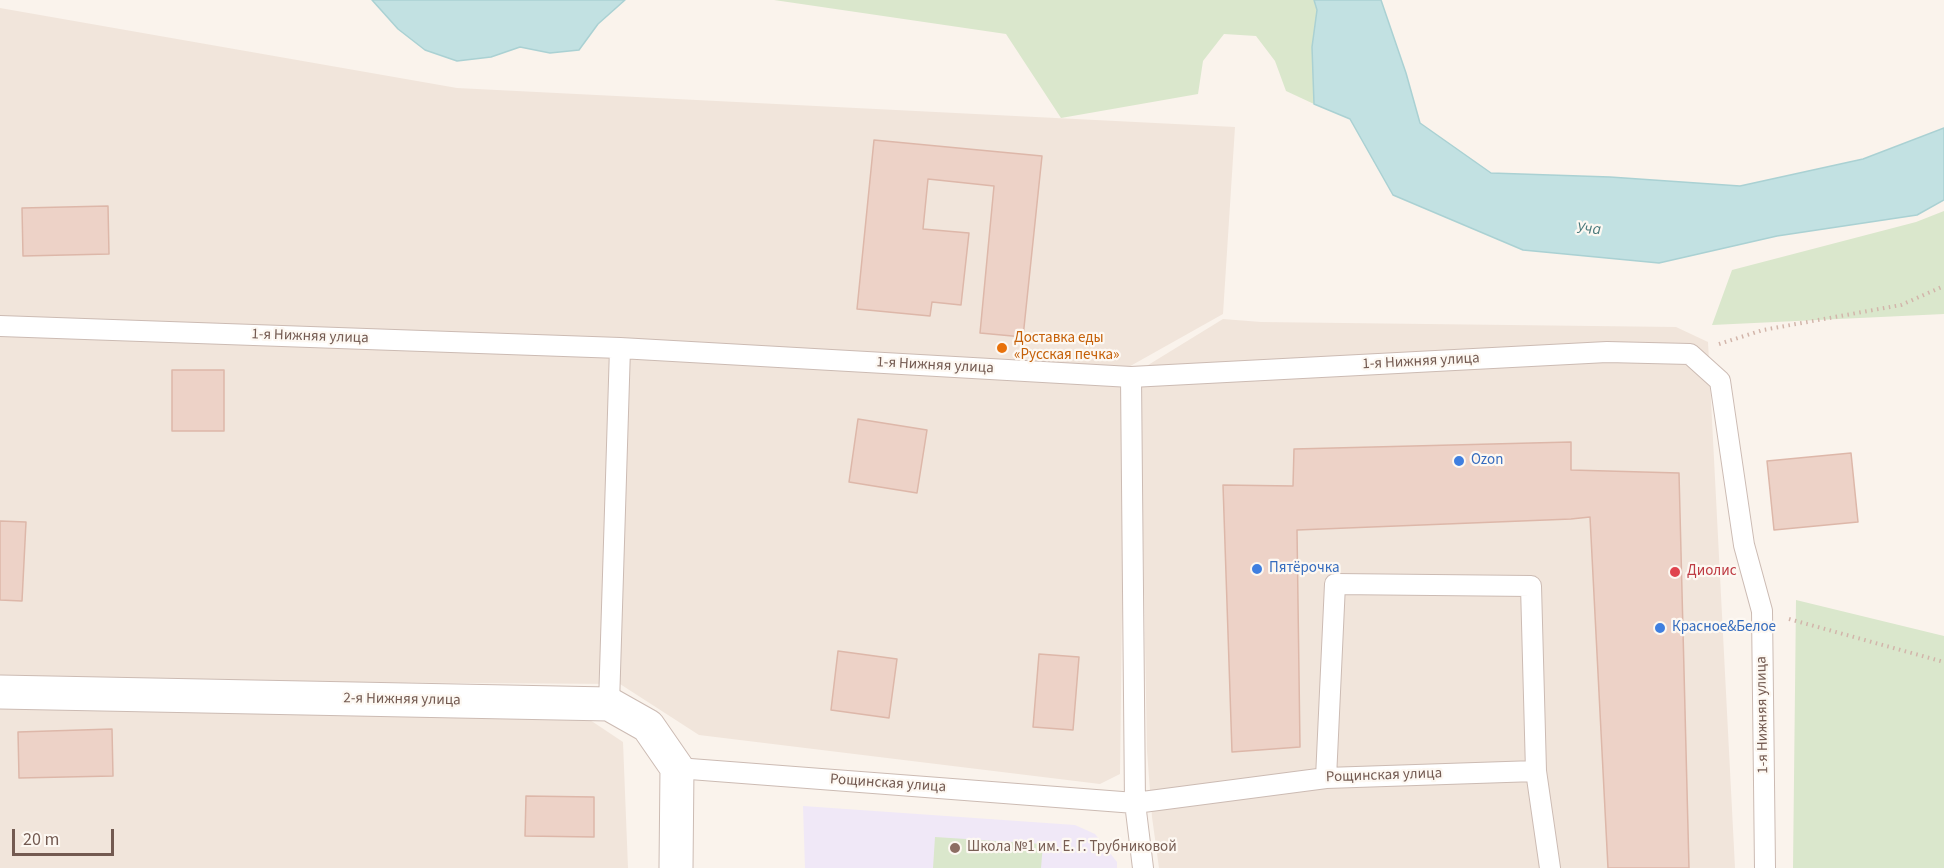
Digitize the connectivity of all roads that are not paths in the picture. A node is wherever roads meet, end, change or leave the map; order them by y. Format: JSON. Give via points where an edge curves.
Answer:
{"nodes":[{"id":1,"x":0,"y":326,"type":"edge"},
{"id":2,"x":620,"y":348,"type":"junction"},
{"id":3,"x":1131,"y":377,"type":"junction"},
{"id":4,"x":0,"y":692,"type":"edge"},
{"id":5,"x":609,"y":704,"type":"junction"},
{"id":6,"x":677,"y":768,"type":"junction"},
{"id":7,"x":1536,"y":771,"type":"junction"},
{"id":8,"x":1326,"y":778,"type":"junction"},
{"id":9,"x":1135,"y":803,"type":"junction"},
{"id":10,"x":676,"y":868,"type":"edge"},
{"id":11,"x":1143,"y":868,"type":"edge"},
{"id":12,"x":1550,"y":868,"type":"edge"},
{"id":13,"x":1765,"y":868,"type":"edge"}],
"edges":[{"from":1,"to":2,"type":"lane","name":"1-я Нижняя улица"},
{"from":2,"to":3,"type":"lane","name":"1-я Нижняя улица"},
{"from":2,"to":5,"type":"lane"},
{"from":3,"to":9,"type":"lane"},
{"from":3,"to":13,"type":"lane","name":"1-я Нижняя улица","via":[[1607,352],[1690,354],[1720,381],[1744,545],[1762,611]]},
{"from":4,"to":5,"type":"street","name":"2-я Нижняя улица"},
{"from":5,"to":6,"type":"street","name":"2-я Нижняя улица","via":[[648,726]]},
{"from":6,"to":9,"type":"lane","name":"Рощинская улица"},
{"from":6,"to":10,"type":"street"},
{"from":7,"to":8,"type":"lane","name":"Рощинская улица"},
{"from":7,"to":8,"type":"lane","via":[[1531,586],[1335,584]]},
{"from":7,"to":12,"type":"lane"},
{"from":8,"to":9,"type":"lane","name":"Рощинская улица"},
{"from":9,"to":11,"type":"lane"}]}
